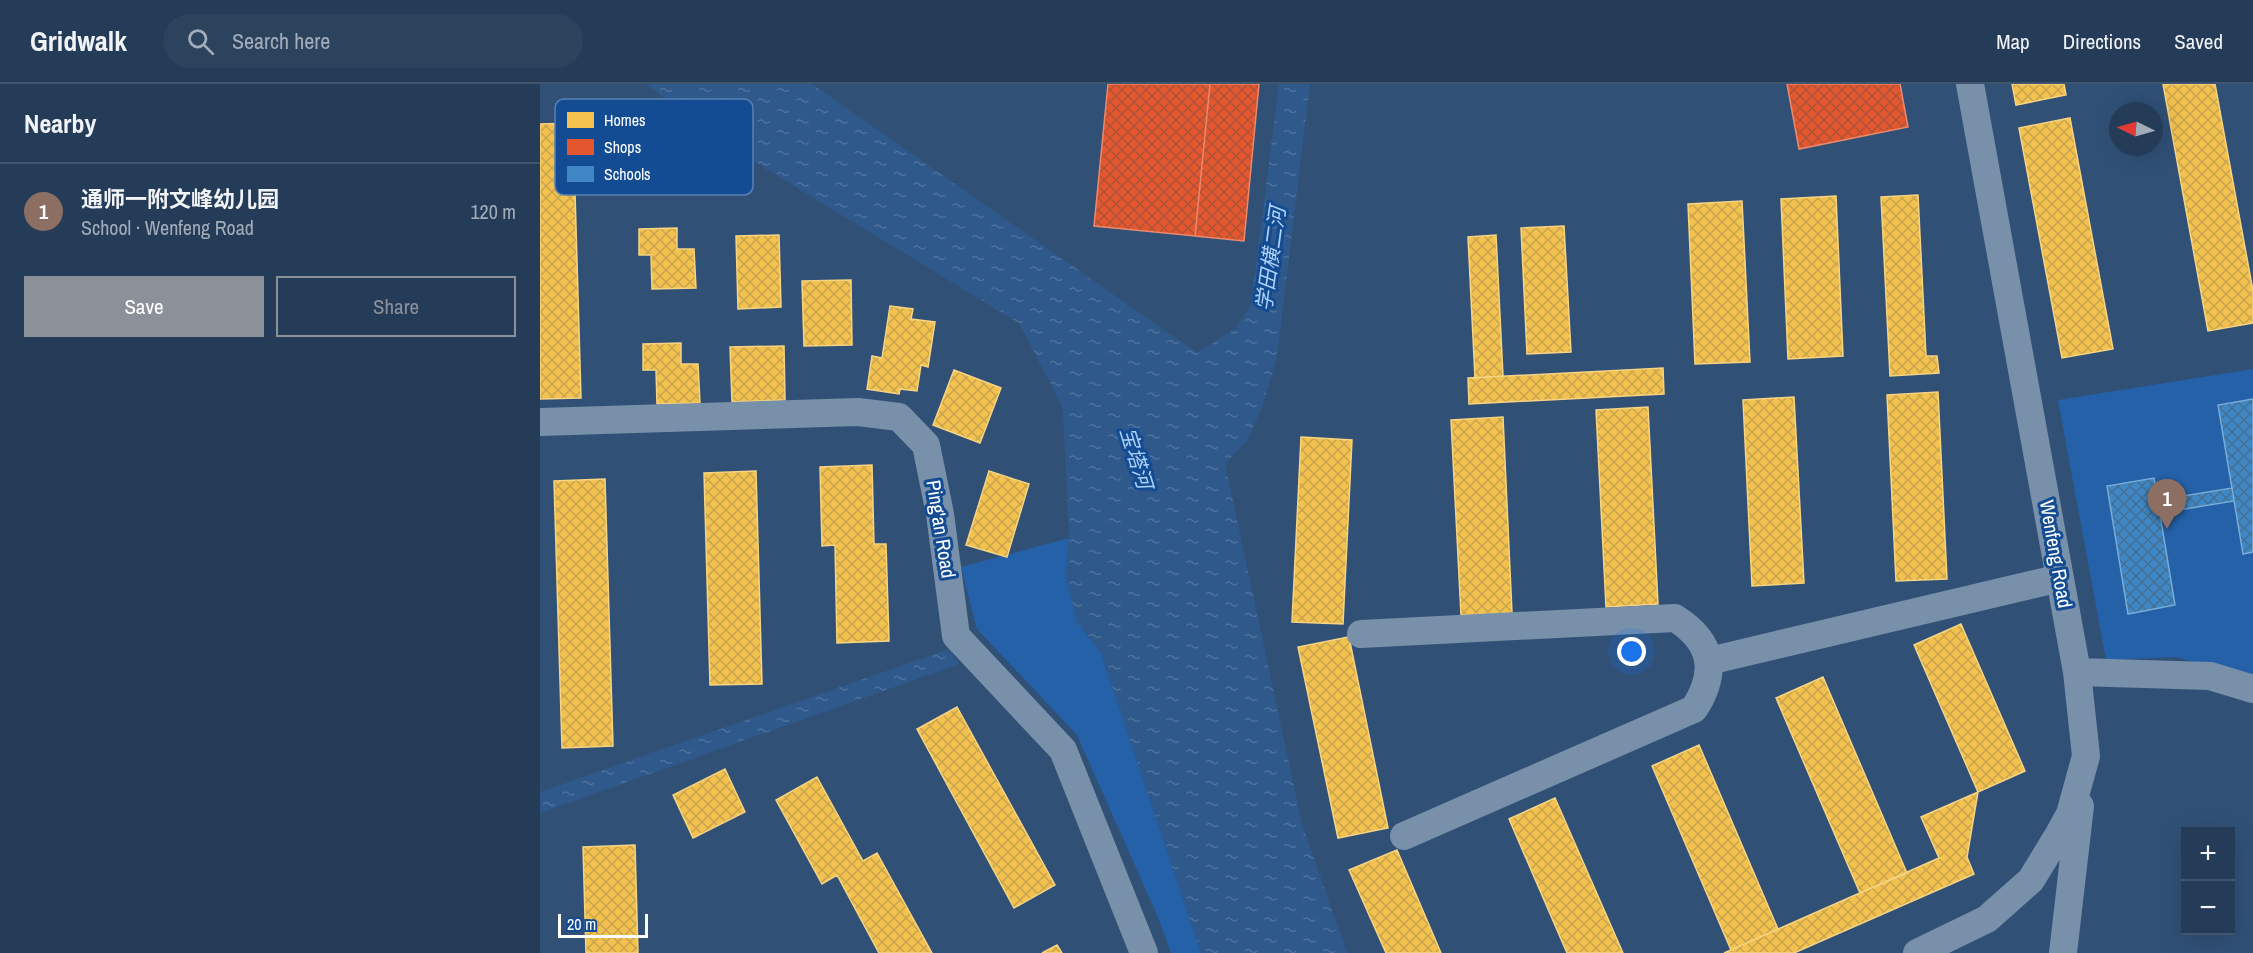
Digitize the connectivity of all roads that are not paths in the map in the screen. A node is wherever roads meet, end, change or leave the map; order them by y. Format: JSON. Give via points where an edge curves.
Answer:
{"nodes":[{"id":1,"x":1970,"y":84,"type":"edge"},
{"id":2,"x":540,"y":422,"type":"edge"},
{"id":3,"x":2060,"y":578,"type":"junction"},
{"id":4,"x":1361,"y":634,"type":"dead end"},
{"id":5,"x":1709,"y":661,"type":"junction"},
{"id":6,"x":2077,"y":672,"type":"junction"},
{"id":7,"x":2253,"y":689,"type":"edge"},
{"id":8,"x":2086,"y":756,"type":"junction"},
{"id":9,"x":1404,"y":836,"type":"dead end"},
{"id":10,"x":1144,"y":953,"type":"edge"},
{"id":11,"x":1917,"y":953,"type":"edge"},
{"id":12,"x":2063,"y":953,"type":"edge"}],
"edges":[{"from":1,"to":3,"type":"street","name":"Wenfeng Road"},
{"from":2,"to":10,"type":"street","name":"Ping'an Road","via":[[858,412],[899,417],[926,445],[940,514],[956,636],[1063,750]]},
{"from":3,"to":5,"type":"street"},
{"from":3,"to":6,"type":"street","name":"Wenfeng Road"},
{"from":4,"to":5,"type":"street","via":[[1675,618],[1702,641]]},
{"from":5,"to":9,"type":"street","via":[[1704,693],[1694,709]]},
{"from":6,"to":7,"type":"street","via":[[2210,676]]},
{"from":6,"to":8,"type":"street","name":"Wenfeng Road"},
{"from":8,"to":11,"type":"street","name":"Wenfeng Road","via":[[2070,814],[2031,880],[1987,919]]},
{"from":8,"to":12,"type":"street"}]}
